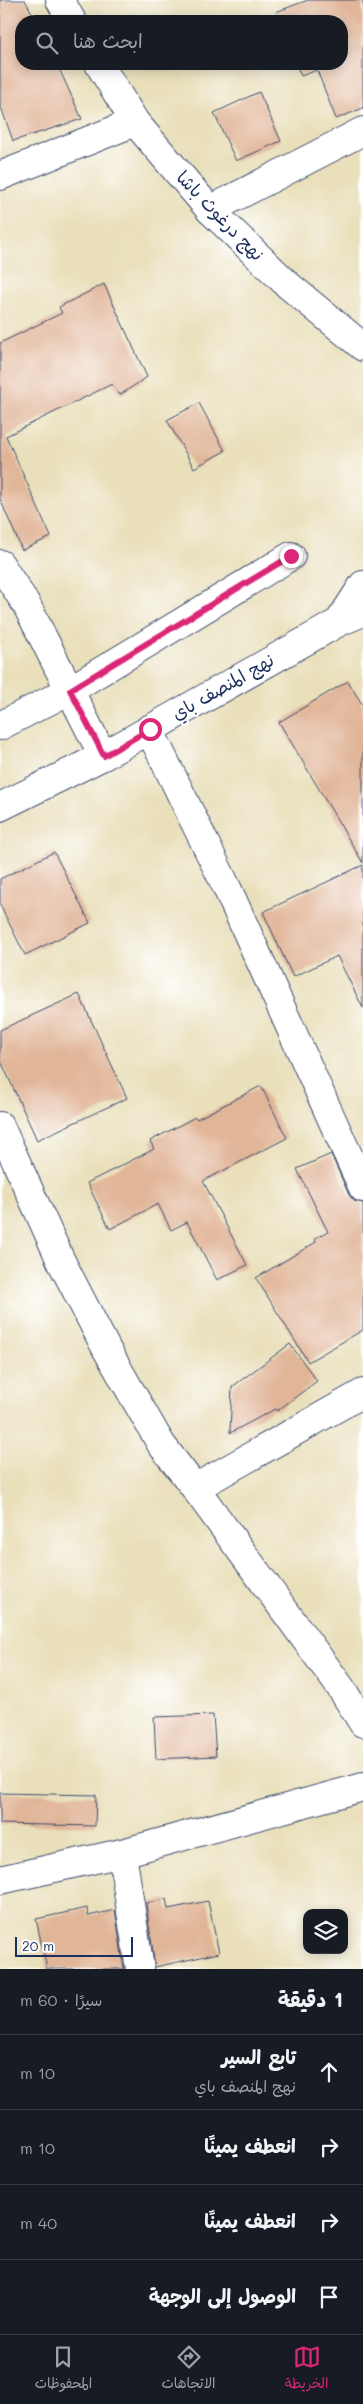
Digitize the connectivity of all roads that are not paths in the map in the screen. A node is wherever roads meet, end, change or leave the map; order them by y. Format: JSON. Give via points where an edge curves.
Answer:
{"nodes":[{"id":1,"x":60,"y":0,"type":"edge"},
{"id":2,"x":69,"y":15,"type":"edge"},
{"id":3,"x":103,"y":70,"type":"edge"},
{"id":4,"x":135,"y":122,"type":"junction"},
{"id":5,"x":363,"y":131,"type":"edge"},
{"id":6,"x":0,"y":176,"type":"edge"},
{"id":7,"x":210,"y":210,"type":"junction"},
{"id":8,"x":363,"y":347,"type":"edge"},
{"id":9,"x":291,"y":556,"type":"dead end"},
{"id":10,"x":0,"y":564,"type":"edge"},
{"id":11,"x":363,"y":585,"type":"edge"},
{"id":12,"x":351,"y":617,"type":"edge"},
{"id":13,"x":70,"y":690,"type":"junction"},
{"id":14,"x":0,"y":726,"type":"edge"},
{"id":15,"x":150,"y":729,"type":"junction"},
{"id":16,"x":104,"y":756,"type":"junction"},
{"id":17,"x":0,"y":806,"type":"edge"},
{"id":18,"x":0,"y":1126,"type":"edge"},
{"id":19,"x":363,"y":1188,"type":"edge"},
{"id":20,"x":363,"y":1393,"type":"edge"},
{"id":21,"x":195,"y":1488,"type":"junction"},
{"id":22,"x":363,"y":1723,"type":"edge"},
{"id":23,"x":363,"y":1787,"type":"edge"},
{"id":24,"x":122,"y":1853,"type":"junction"},
{"id":25,"x":0,"y":1880,"type":"edge"},
{"id":26,"x":140,"y":1969,"type":"edge"}],
"edges":[{"from":1,"to":2,"type":"street"},
{"from":3,"to":4,"type":"street","name":"نهج درغوث باشا"},
{"from":4,"to":6,"type":"street"},
{"from":4,"to":7,"type":"street","name":"نهج درغوث باشا"},
{"from":5,"to":7,"type":"street"},
{"from":7,"to":8,"type":"street","name":"نهج درغوث باشا","via":[[288,285]]},
{"from":9,"to":13,"type":"street"},
{"from":10,"to":13,"type":"street","via":[[26,604]]},
{"from":11,"to":12,"type":"street"},
{"from":12,"to":15,"type":"street","name":"نهج المنصف باي"},
{"from":13,"to":14,"type":"street"},
{"from":13,"to":16,"type":"street"},
{"from":15,"to":16,"type":"street","name":"نهج المنصف باي"},
{"from":15,"to":19,"type":"street","via":[[228,890]]},
{"from":16,"to":17,"type":"street","name":"نهج المنصف باي"},
{"from":18,"to":21,"type":"street","via":[[107,1350],[161,1444]]},
{"from":20,"to":21,"type":"street"},
{"from":21,"to":22,"type":"street"},
{"from":23,"to":24,"type":"street"},
{"from":24,"to":25,"type":"street"},
{"from":24,"to":26,"type":"street"}]}
